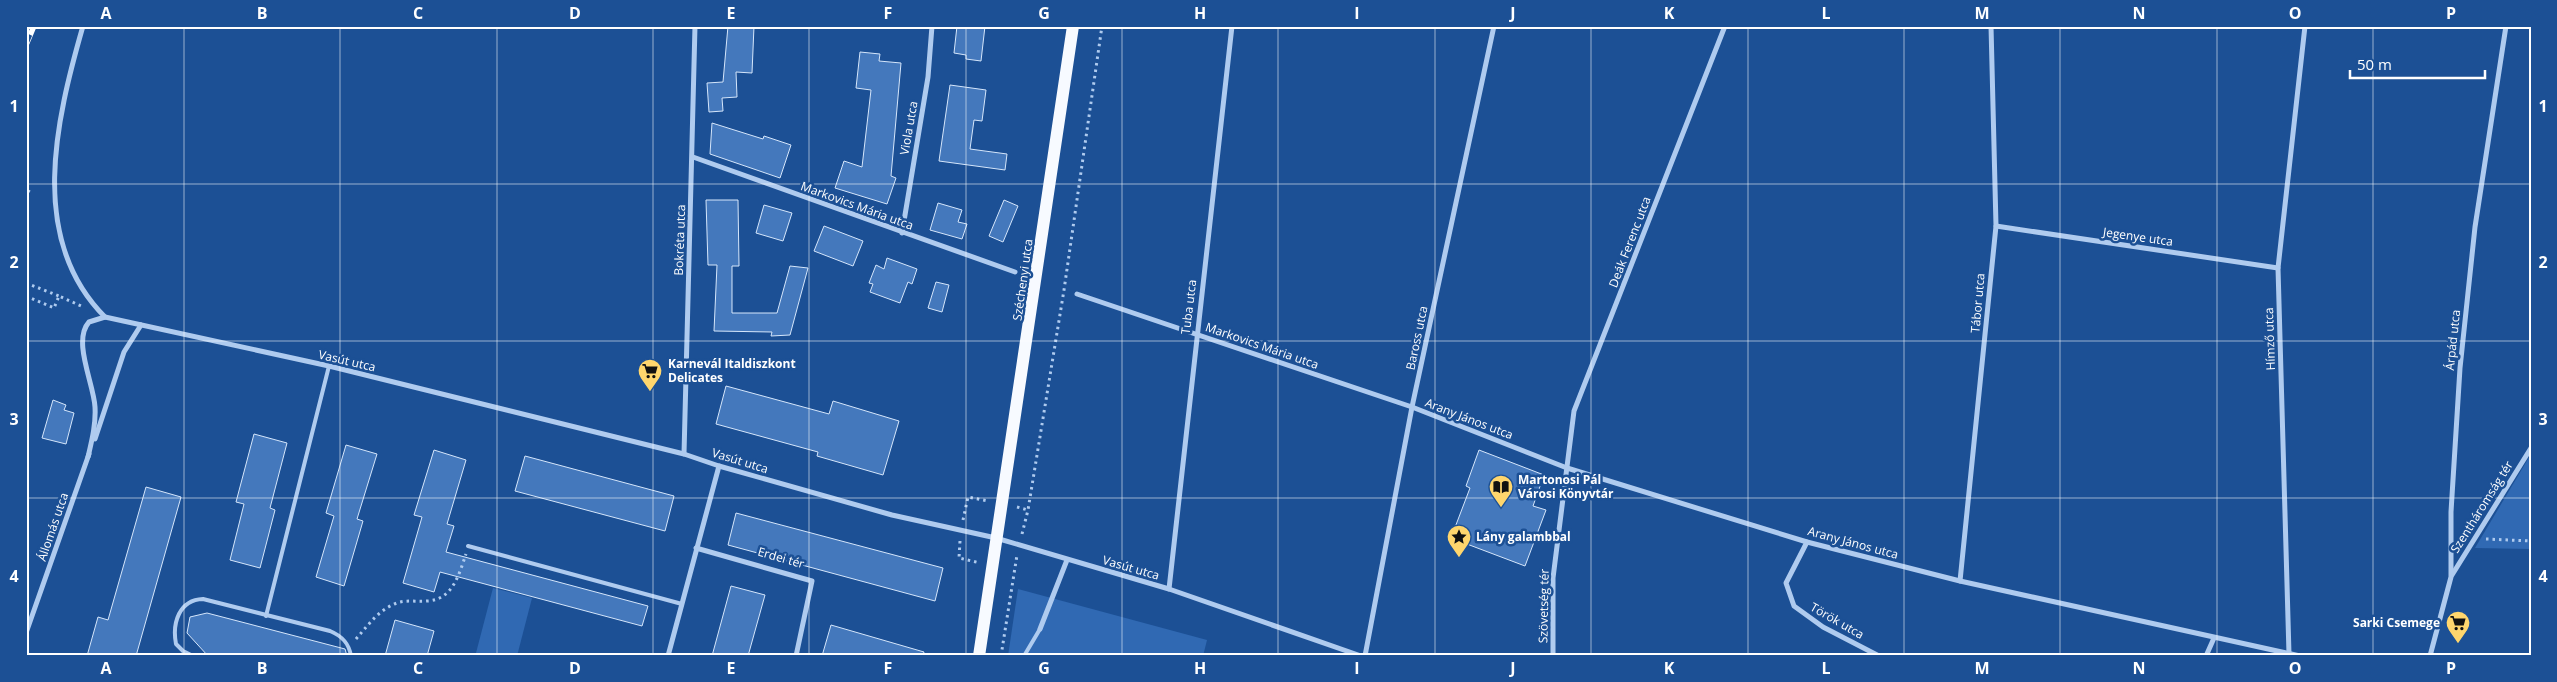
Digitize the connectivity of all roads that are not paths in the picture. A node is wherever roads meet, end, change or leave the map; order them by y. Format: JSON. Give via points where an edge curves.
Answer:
{"nodes":[{"id":1,"x":83,"y":26,"type":"edge"},
{"id":2,"x":695,"y":26,"type":"edge"},
{"id":3,"x":932,"y":26,"type":"edge"},
{"id":4,"x":1073,"y":26,"type":"edge"},
{"id":5,"x":1232,"y":26,"type":"edge"},
{"id":6,"x":1494,"y":26,"type":"edge"},
{"id":7,"x":1725,"y":26,"type":"edge"},
{"id":8,"x":1991,"y":26,"type":"edge"},
{"id":9,"x":2305,"y":26,"type":"edge"},
{"id":10,"x":2506,"y":26,"type":"edge"},
{"id":11,"x":693,"y":157,"type":"junction"},
{"id":12,"x":1996,"y":226,"type":"junction"},
{"id":13,"x":902,"y":232,"type":"junction"},
{"id":14,"x":2278,"y":268,"type":"junction"},
{"id":15,"x":1015,"y":272,"type":"dead end"},
{"id":16,"x":1076,"y":294,"type":"dead end"},
{"id":17,"x":105,"y":317,"type":"junction"},
{"id":18,"x":141,"y":325,"type":"junction"},
{"id":19,"x":1196,"y":335,"type":"junction"},
{"id":20,"x":329,"y":366,"type":"junction"},
{"id":21,"x":1412,"y":408,"type":"junction"},
{"id":22,"x":2531,"y":448,"type":"edge"},
{"id":23,"x":684,"y":454,"type":"junction"},
{"id":24,"x":88,"y":457,"type":"junction"},
{"id":25,"x":719,"y":466,"type":"junction"},
{"id":26,"x":1567,"y":468,"type":"junction"},
{"id":27,"x":996,"y":538,"type":"junction"},
{"id":28,"x":1807,"y":542,"type":"junction"},
{"id":29,"x":468,"y":546,"type":"road end"},
{"id":30,"x":696,"y":548,"type":"junction"},
{"id":31,"x":1067,"y":560,"type":"junction"},
{"id":32,"x":2451,"y":577,"type":"junction"},
{"id":33,"x":1960,"y":582,"type":"junction"},
{"id":34,"x":1169,"y":589,"type":"junction"},
{"id":35,"x":682,"y":604,"type":"junction"},
{"id":36,"x":266,"y":616,"type":"junction"},
{"id":37,"x":1040,"y":629,"type":"joint"},
{"id":38,"x":26,"y":633,"type":"edge"},
{"id":39,"x":2214,"y":638,"type":"junction"},
{"id":40,"x":2289,"y":654,"type":"junction"},
{"id":41,"x":193,"y":656,"type":"edge"},
{"id":42,"x":351,"y":656,"type":"edge"},
{"id":43,"x":668,"y":656,"type":"edge"},
{"id":44,"x":796,"y":656,"type":"edge"},
{"id":45,"x":979,"y":656,"type":"edge"},
{"id":46,"x":1024,"y":656,"type":"edge"},
{"id":47,"x":1363,"y":656,"type":"edge"},
{"id":48,"x":1553,"y":656,"type":"edge"},
{"id":49,"x":1879,"y":656,"type":"edge"},
{"id":50,"x":2206,"y":656,"type":"edge"},
{"id":51,"x":2300,"y":656,"type":"edge"},
{"id":52,"x":2430,"y":656,"type":"edge"}],
"edges":[{"from":1,"to":17,"type":"street","via":[[62,108],[54,188],[55,218],[63,249],[78,282],[90,302]]},
{"from":2,"to":11,"type":"street","name":"Bokréta utca"},
{"from":3,"to":13,"type":"street","name":"Viola utca","via":[[928,77]]},
{"from":4,"to":27,"type":"main road","name":"Széchenyi utca"},
{"from":5,"to":19,"type":"street","name":"Tuba utca"},
{"from":6,"to":21,"type":"street","name":"Baross utca"},
{"from":7,"to":26,"type":"street","name":"Deák Ferenc utca","via":[[1574,410]]},
{"from":8,"to":12,"type":"street","name":"Tábor utca"},
{"from":9,"to":14,"type":"street","name":"Hímző utca"},
{"from":10,"to":32,"type":"street","name":"Árpád utca","via":[[2475,227],[2460,368],[2451,512]]},
{"from":11,"to":13,"type":"street","name":"Markovics Mária utca"},
{"from":11,"to":23,"type":"street","name":"Bokréta utca"},
{"from":12,"to":14,"type":"street","name":"Jegenye utca"},
{"from":12,"to":33,"type":"street","name":"Tábor utca"},
{"from":13,"to":15,"type":"street","name":"Markovics Mária utca"},
{"from":14,"to":40,"type":"street","name":"Hímző utca"},
{"from":16,"to":19,"type":"street","name":"Markovics Mária utca"},
{"from":17,"to":18,"type":"street","name":"Vasút utca"},
{"from":17,"to":24,"type":"street","name":"Állomás utca","via":[[89,322],[82,334],[96,409]]},
{"from":18,"to":20,"type":"street","name":"Vasút utca"},
{"from":18,"to":24,"type":"street","name":"Állomás utca","via":[[124,352]]},
{"from":19,"to":21,"type":"street","name":"Markovics Mária utca"},
{"from":19,"to":34,"type":"street","name":"Tuba utca"},
{"from":20,"to":23,"type":"street","name":"Vasút utca"},
{"from":20,"to":36,"type":"lane"},
{"from":21,"to":26,"type":"street","name":"Arany János utca"},
{"from":21,"to":47,"type":"street","name":"Baross utca"},
{"from":22,"to":32,"type":"street","name":"Szentháromság tér"},
{"from":23,"to":25,"type":"street","name":"Vasút utca"},
{"from":24,"to":38,"type":"street","name":"Állomás utca"},
{"from":25,"to":27,"type":"street","name":"Vasút utca","via":[[892,515]]},
{"from":25,"to":30,"type":"street"},
{"from":26,"to":28,"type":"street","name":"Arany János utca"},
{"from":26,"to":48,"type":"street","name":"Szövetség tér","via":[[1553,578]]},
{"from":27,"to":31,"type":"street","name":"Vasút utca"},
{"from":27,"to":45,"type":"main road"},
{"from":28,"to":33,"type":"street","name":"Arany János utca"},
{"from":28,"to":49,"type":"street","name":"Török utca","via":[[1786,583],[1794,606],[1823,627]]},
{"from":29,"to":35,"type":"lane"},
{"from":30,"to":35,"type":"street"},
{"from":30,"to":44,"type":"street","name":"Erdei tér","via":[[812,581]]},
{"from":31,"to":34,"type":"street","name":"Vasút utca"},
{"from":31,"to":37,"type":"street"},
{"from":32,"to":52,"type":"street","name":"Árpád utca"},
{"from":33,"to":39,"type":"street","name":"Arany János utca"},
{"from":34,"to":47,"type":"street","name":"Vasút utca"},
{"from":35,"to":43,"type":"street"},
{"from":36,"to":41,"type":"lane","via":[[203,599],[187,603],[180,611],[174,634],[176,644]]},
{"from":36,"to":42,"type":"lane","via":[[338,634],[350,646]]},
{"from":37,"to":46,"type":"lane"},
{"from":39,"to":40,"type":"street","name":"Arany János utca"},
{"from":39,"to":50,"type":"street"},
{"from":40,"to":51,"type":"street","name":"Arany János utca"}]}
